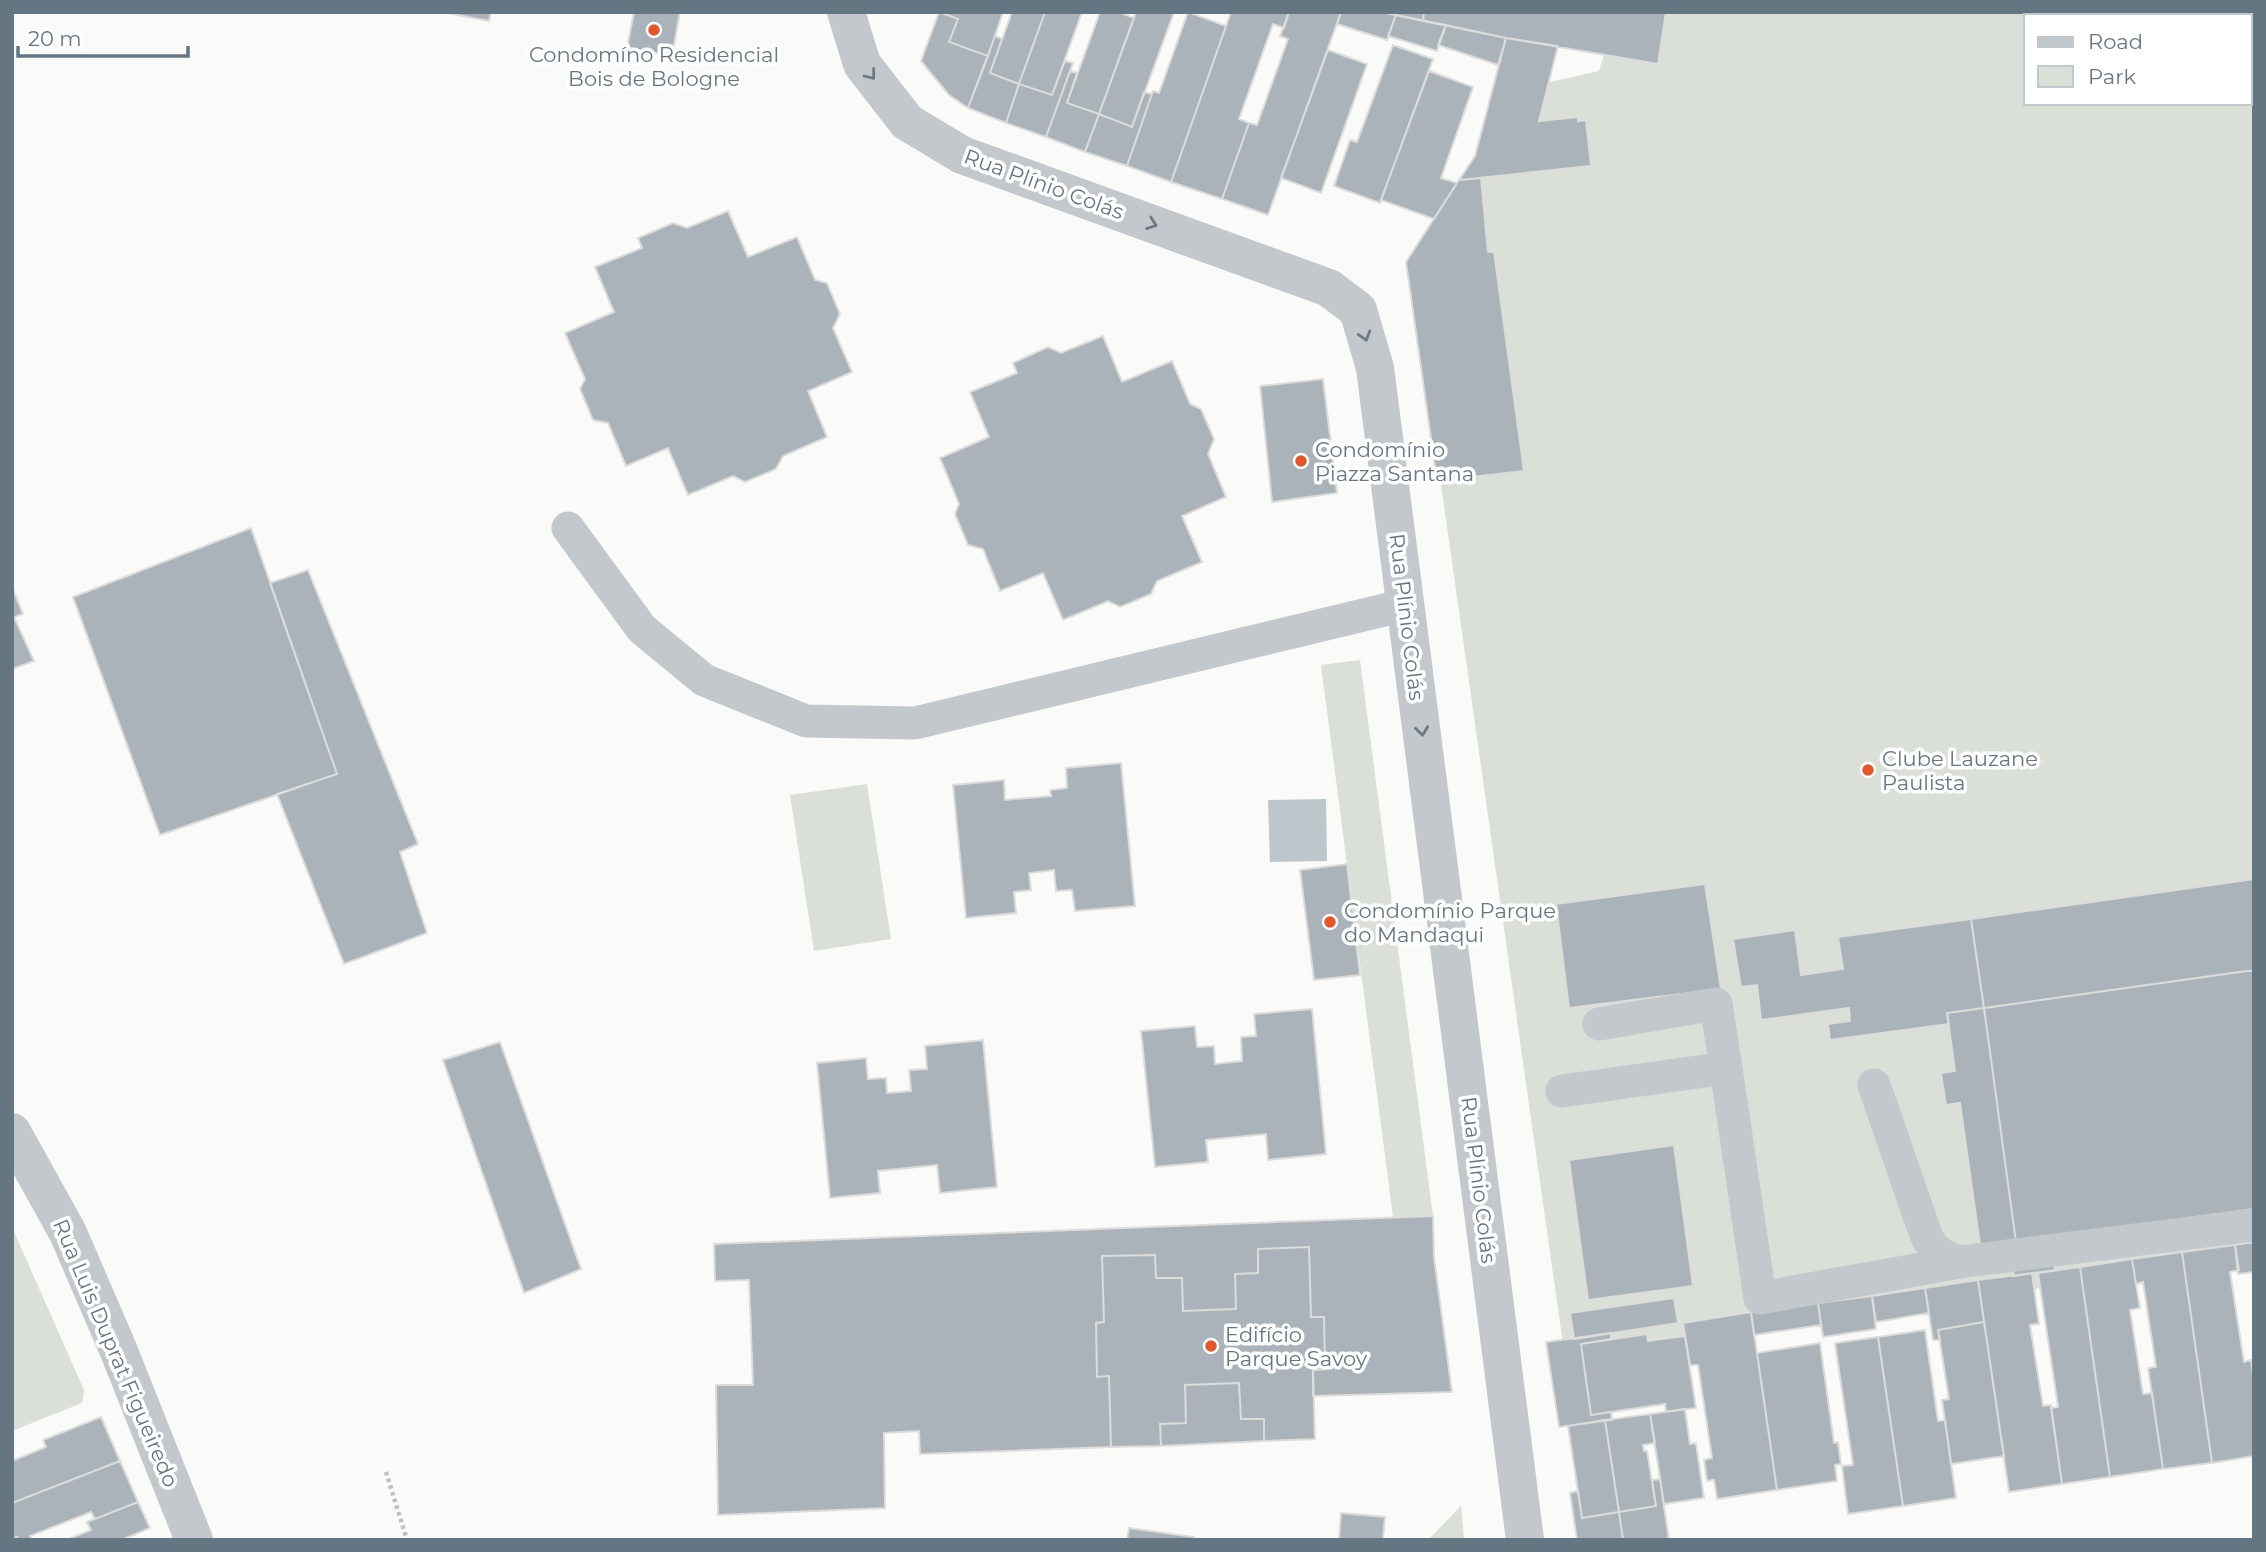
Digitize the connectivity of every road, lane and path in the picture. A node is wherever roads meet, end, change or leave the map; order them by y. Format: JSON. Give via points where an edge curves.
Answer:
{"nodes":[{"id":1,"x":846,"y":12,"type":"edge"},
{"id":2,"x":568,"y":528,"type":"dead end"},
{"id":3,"x":1405,"y":605,"type":"junction"},
{"id":4,"x":1599,"y":1024,"type":"dead end"},
{"id":5,"x":1726,"y":1068,"type":"junction"},
{"id":6,"x":1874,"y":1085,"type":"dead end"},
{"id":7,"x":1562,"y":1091,"type":"dead end"},
{"id":8,"x":12,"y":1132,"type":"edge"},
{"id":9,"x":2254,"y":1225,"type":"edge"},
{"id":10,"x":1959,"y":1262,"type":"junction"},
{"id":11,"x":386,"y":1472,"type":"dead end"},
{"id":12,"x":194,"y":1540,"type":"edge"},
{"id":13,"x":407,"y":1540,"type":"edge"},
{"id":14,"x":1525,"y":1540,"type":"edge"}],
"edges":[{"from":1,"to":3,"type":"street","name":"Rua Plínio Colás","one_way":true,"via":[[862,64],[907,122],[961,155],[1329,288],[1358,310],[1375,368]]},
{"from":2,"to":3,"type":"lane","via":[[642,629],[704,680],[806,721],[915,723]]},
{"from":3,"to":14,"type":"street","name":"Rua Plínio Colás","one_way":true},
{"from":4,"to":5,"type":"lane","via":[[1716,1004]]},
{"from":5,"to":7,"type":"lane"},
{"from":5,"to":10,"type":"lane","via":[[1760,1298]]},
{"from":6,"to":10,"type":"lane","via":[[1931,1247]]},
{"from":8,"to":12,"type":"street","name":"Rua Luis Duprat Figueiredo","via":[[68,1233]]},
{"from":9,"to":10,"type":"lane"},
{"from":11,"to":13,"type":"path"}]}
